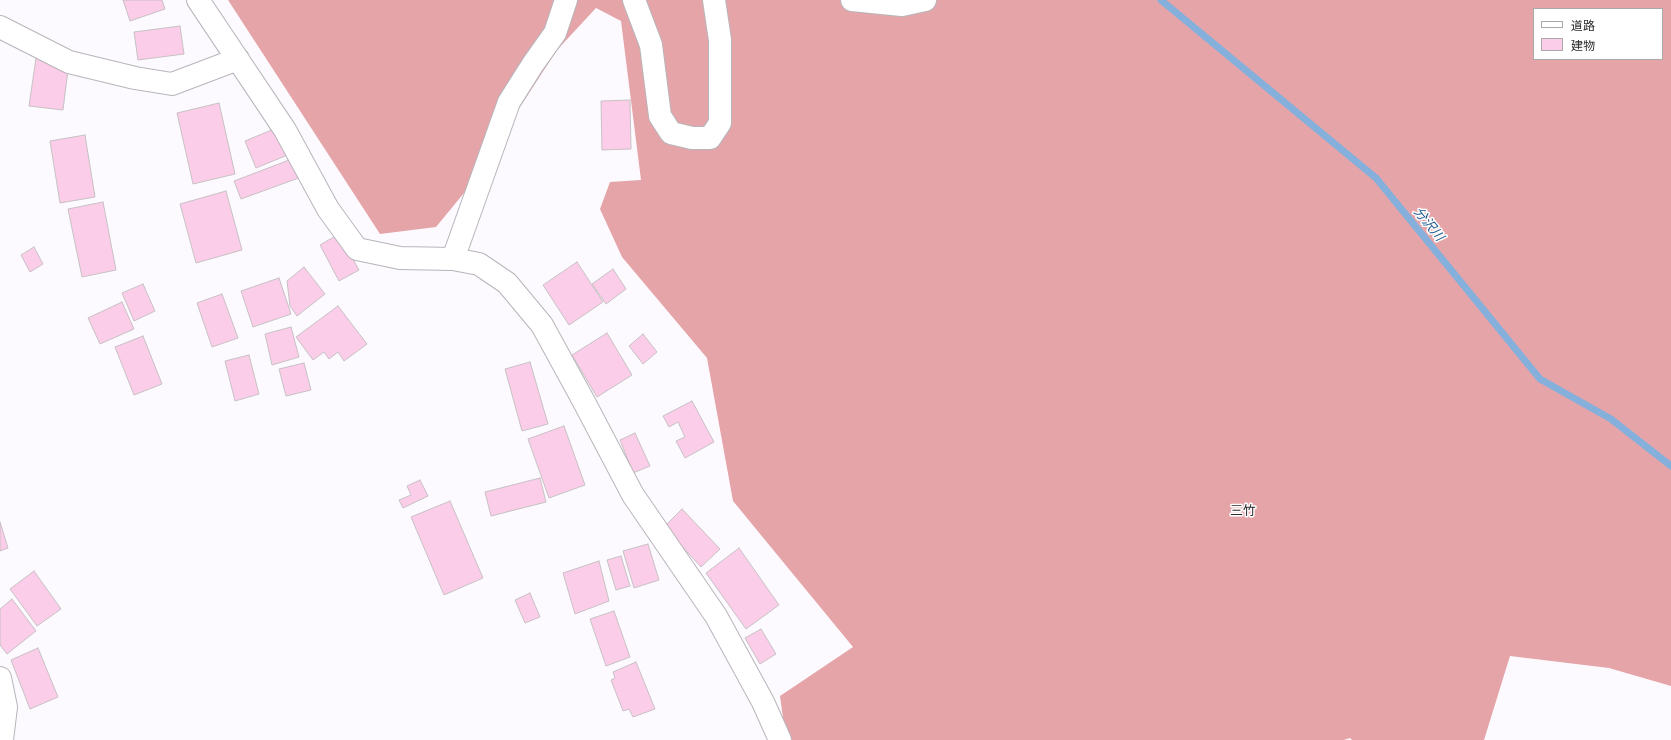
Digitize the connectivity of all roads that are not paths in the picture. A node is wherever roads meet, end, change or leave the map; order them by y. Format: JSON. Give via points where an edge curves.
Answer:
{"nodes":[{"id":1,"x":198,"y":0,"type":"edge"},
{"id":2,"x":566,"y":0,"type":"edge"},
{"id":3,"x":634,"y":0,"type":"edge"},
{"id":4,"x":714,"y":0,"type":"edge"},
{"id":5,"x":852,"y":0,"type":"edge"},
{"id":6,"x":925,"y":0,"type":"edge"},
{"id":7,"x":0,"y":27,"type":"edge"},
{"id":8,"x":238,"y":59,"type":"junction"},
{"id":9,"x":453,"y":259,"type":"junction"},
{"id":10,"x":0,"y":678,"type":"edge"},
{"id":11,"x":2,"y":740,"type":"edge"},
{"id":12,"x":780,"y":740,"type":"edge"}],
"edges":[{"from":1,"to":8,"type":"street"},
{"from":2,"to":9,"type":"street","via":[[555,33],[509,102]]},
{"from":3,"to":4,"type":"street","via":[[651,45],[660,116],[672,133],[692,138],[710,138],[720,123],[720,40]]},
{"from":5,"to":6,"type":"street","via":[[902,5]]},
{"from":7,"to":8,"type":"street","via":[[69,62],[172,84]]},
{"from":8,"to":9,"type":"street","via":[[285,130],[328,209],[357,249],[400,258]]},
{"from":9,"to":12,"type":"street","via":[[479,264],[507,283],[542,325],[633,495],[716,616],[763,702]]},
{"from":10,"to":11,"type":"street","via":[[6,707]]}]}
